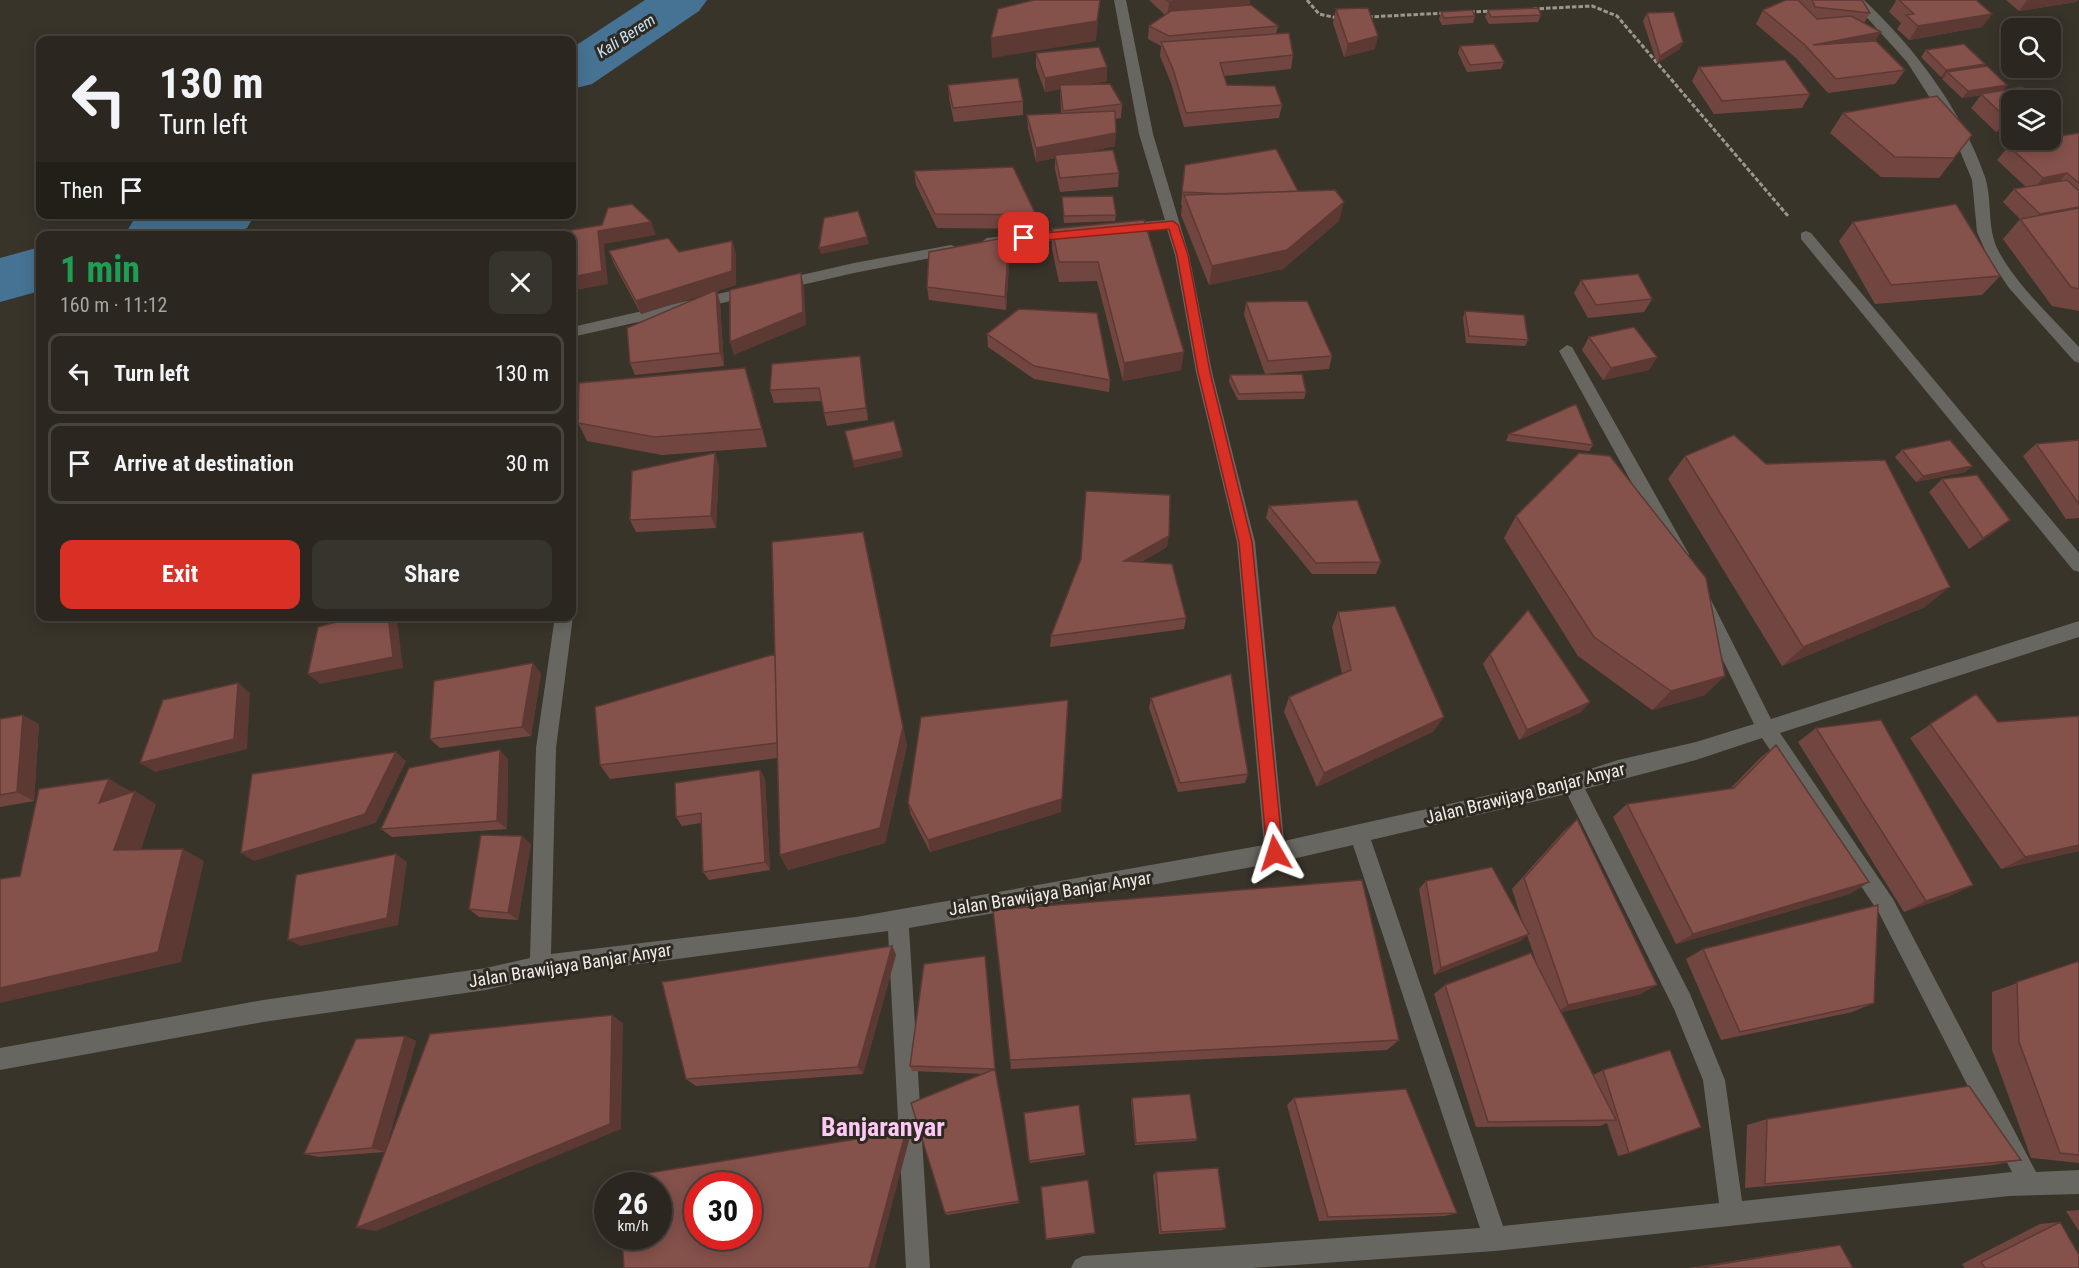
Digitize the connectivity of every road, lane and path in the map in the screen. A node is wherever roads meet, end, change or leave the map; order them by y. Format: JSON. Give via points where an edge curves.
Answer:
{"nodes":[{"id":1,"x":1120,"y":0,"type":"edge"},
{"id":2,"x":1306,"y":0,"type":"edge"},
{"id":3,"x":1857,"y":0,"type":"edge"},
{"id":4,"x":1532,"y":9,"type":"edge"},
{"id":5,"x":1496,"y":10,"type":"edge"},
{"id":6,"x":1461,"y":12,"type":"edge"},
{"id":7,"x":1450,"y":13,"type":"edge"},
{"id":8,"x":1368,"y":17,"type":"edge"},
{"id":9,"x":1344,"y":18,"type":"edge"},
{"id":10,"x":1173,"y":225,"type":"junction"},
{"id":11,"x":1806,"y":236,"type":"joint"},
{"id":12,"x":576,"y":331,"type":"edge"},
{"id":13,"x":1567,"y":351,"type":"dead end"},
{"id":14,"x":2079,"y":357,"type":"edge"},
{"id":15,"x":2079,"y":565,"type":"edge"},
{"id":16,"x":563,"y":621,"type":"edge"},
{"id":17,"x":2079,"y":629,"type":"edge"},
{"id":18,"x":1767,"y":729,"type":"junction"},
{"id":19,"x":1572,"y":784,"type":"junction"},
{"id":20,"x":1359,"y":834,"type":"junction"},
{"id":21,"x":1275,"y":853,"type":"junction"},
{"id":22,"x":898,"y":919,"type":"junction"},
{"id":23,"x":540,"y":966,"type":"junction"},
{"id":24,"x":0,"y":1059,"type":"edge"},
{"id":25,"x":2079,"y":1182,"type":"edge"},
{"id":26,"x":2030,"y":1184,"type":"junction"},
{"id":27,"x":1732,"y":1214,"type":"junction"},
{"id":28,"x":1495,"y":1239,"type":"junction"},
{"id":29,"x":918,"y":1268,"type":"edge"},
{"id":30,"x":1083,"y":1268,"type":"edge"}],
"edges":[{"from":1,"to":10,"type":"street","via":[[1146,134]]},
{"from":2,"to":9,"type":"path","via":[[1322,17]]},
{"from":3,"to":14,"type":"street","via":[[1919,70],[1969,149],[1980,183],[1980,212],[1986,240],[2001,268]]},
{"from":4,"to":11,"type":"path","via":[[1592,6],[1617,16]]},
{"from":5,"to":6,"type":"path"},
{"from":7,"to":8,"type":"path"},
{"from":10,"to":12,"type":"street","via":[[1003,240],[854,268]]},
{"from":10,"to":21,"type":"street","via":[[1246,542]]},
{"from":11,"to":15,"type":"street"},
{"from":13,"to":18,"type":"street","via":[[1670,533]]},
{"from":16,"to":23,"type":"street","via":[[546,748]]},
{"from":17,"to":18,"type":"street","name":"Jalan Brawijaya Banjar Anyar"},
{"from":18,"to":19,"type":"street","name":"Jalan Brawijaya Banjar Anyar"},
{"from":18,"to":26,"type":"street","via":[[1886,906]]},
{"from":19,"to":20,"type":"street","name":"Jalan Brawijaya Banjar Anyar"},
{"from":19,"to":27,"type":"street","via":[[1683,1002],[1714,1080]]},
{"from":20,"to":21,"type":"street","name":"Jalan Brawijaya Banjar Anyar"},
{"from":20,"to":28,"type":"street"},
{"from":21,"to":22,"type":"street","name":"Jalan Brawijaya Banjar Anyar"},
{"from":22,"to":23,"type":"street","name":"Jalan Brawijaya Banjar Anyar"},
{"from":22,"to":29,"type":"street"},
{"from":23,"to":24,"type":"street","name":"Jalan Brawijaya Banjar Anyar","via":[[486,979],[263,1011]]},
{"from":25,"to":26,"type":"street"},
{"from":26,"to":27,"type":"street"},
{"from":27,"to":28,"type":"street"},
{"from":28,"to":30,"type":"street"}]}
